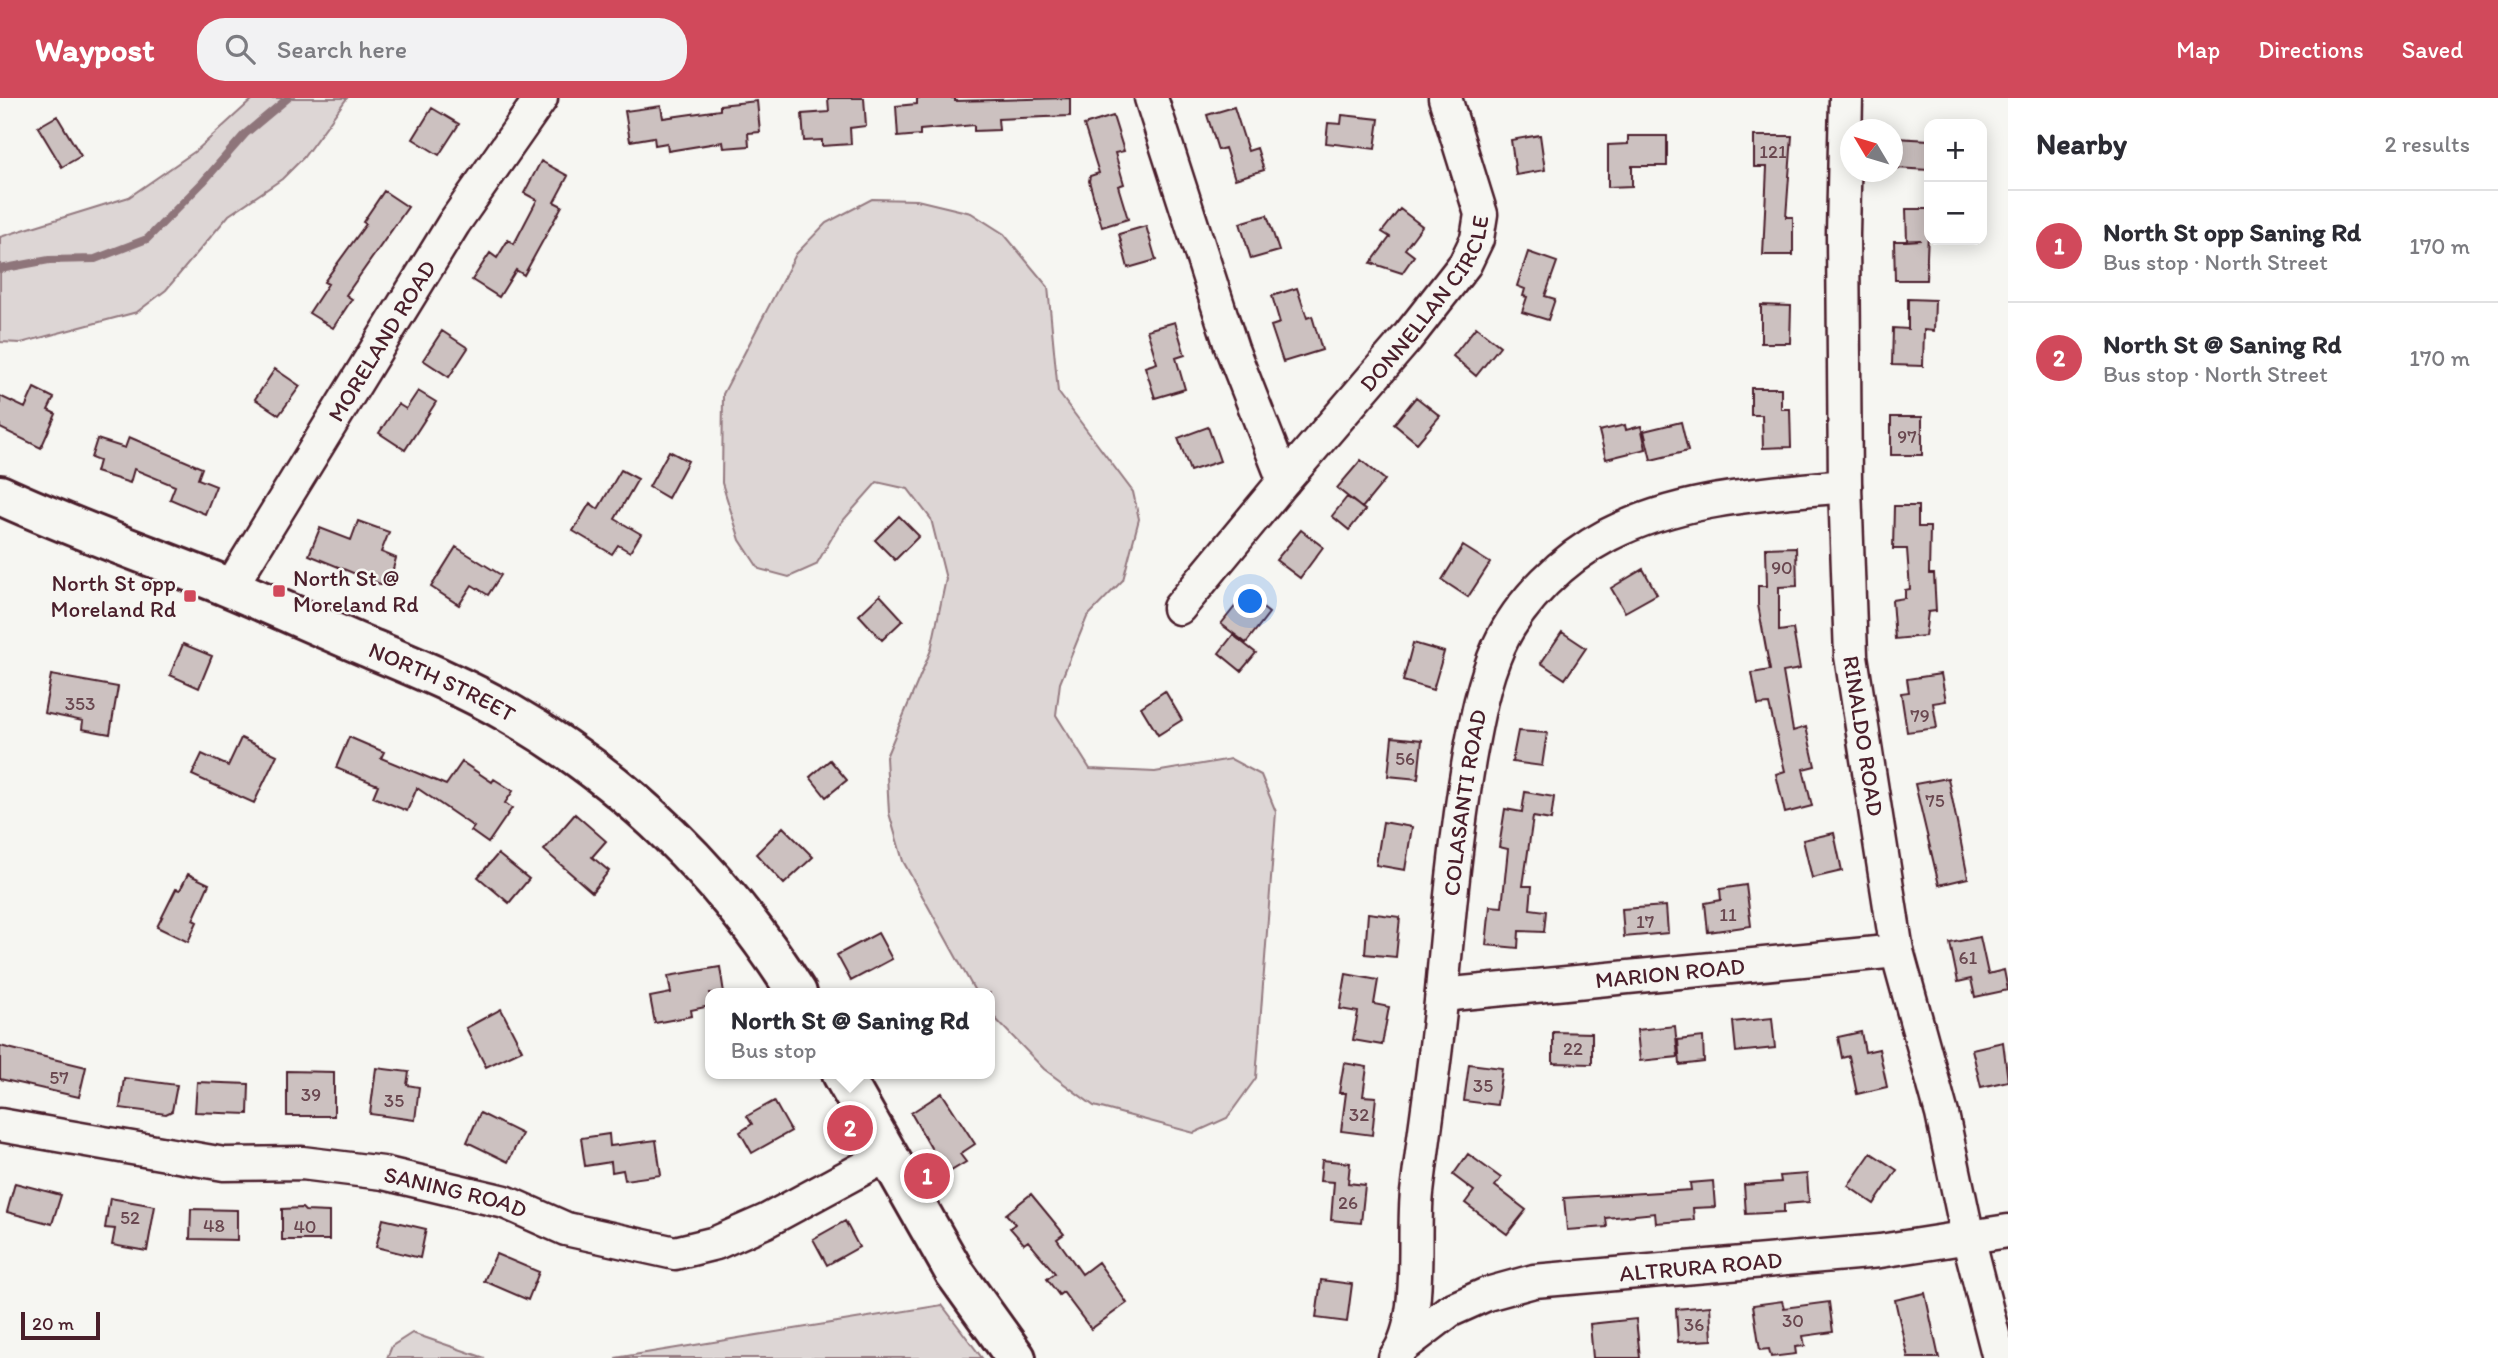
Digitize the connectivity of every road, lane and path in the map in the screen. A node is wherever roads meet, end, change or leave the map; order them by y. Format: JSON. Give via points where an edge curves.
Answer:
{"nodes":[{"id":1,"x":541,"y":98,"type":"edge"},
{"id":2,"x":1151,"y":98,"type":"edge"},
{"id":3,"x":1445,"y":98,"type":"edge"},
{"id":4,"x":1846,"y":98,"type":"edge"},
{"id":5,"x":1284,"y":481,"type":"junction"},
{"id":6,"x":1845,"y":486,"type":"junction"},
{"id":7,"x":0,"y":495,"type":"edge"},
{"id":8,"x":230,"y":588,"type":"junction"},
{"id":9,"x":1179,"y":608,"type":"dead end"},
{"id":10,"x":1897,"y":951,"type":"junction"},
{"id":11,"x":793,"y":988,"type":"edge"},
{"id":12,"x":1442,"y":995,"type":"junction"},
{"id":13,"x":845,"y":1079,"type":"edge"},
{"id":14,"x":0,"y":1125,"type":"edge"},
{"id":15,"x":886,"y":1156,"type":"junction"},
{"id":16,"x":2008,"y":1231,"type":"edge"},
{"id":17,"x":1968,"y":1237,"type":"junction"},
{"id":18,"x":1401,"y":1351,"type":"edge"},
{"id":19,"x":1016,"y":1358,"type":"edge"},
{"id":20,"x":1999,"y":1358,"type":"edge"}],
"edges":[{"from":1,"to":8,"type":"street","name":"MORELAND ROAD","via":[[454,223]]},
{"from":2,"to":5,"type":"street","via":[[1232,349]]},
{"from":3,"to":5,"type":"street","name":"DONNELLAN CIRCLE","via":[[1481,214],[1477,239],[1465,264],[1407,338]]},
{"from":4,"to":6,"type":"street","name":"RINALDO ROAD"},
{"from":5,"to":9,"type":"street","name":"DONNELLAN CIRCLE"},
{"from":6,"to":10,"type":"street","name":"RINALDO ROAD","via":[[1851,656]]},
{"from":6,"to":12,"type":"street","name":"COLASANTI ROAD","via":[[1719,499],[1650,516],[1607,535],[1568,561],[1532,596],[1500,644],[1479,704],[1461,808]]},
{"from":7,"to":8,"type":"street","name":"NORTH STREET"},
{"from":8,"to":11,"type":"street","name":"NORTH STREET","via":[[454,684],[569,751],[632,799],[705,870]]},
{"from":10,"to":12,"type":"street","name":"MARION ROAD"},
{"from":10,"to":17,"type":"street","name":"RINALDO ROAD","via":[[1942,1114]]},
{"from":12,"to":18,"type":"street","name":"COLASANTI ROAD","via":[[1416,1206],[1413,1301]]},
{"from":13,"to":15,"type":"street"},
{"from":14,"to":15,"type":"street","name":"SANING ROAD","via":[[224,1164],[302,1163],[383,1173],[505,1202],[566,1229],[675,1253],[716,1243],[766,1221]]},
{"from":15,"to":19,"type":"street","via":[[955,1273]]},
{"from":16,"to":17,"type":"street","name":"ALTRURA ROAD"},
{"from":17,"to":18,"type":"street","name":"ALTRURA ROAD","via":[[1880,1251],[1534,1281],[1449,1311]]},
{"from":17,"to":20,"type":"street","name":"RINALDO ROAD"}]}
